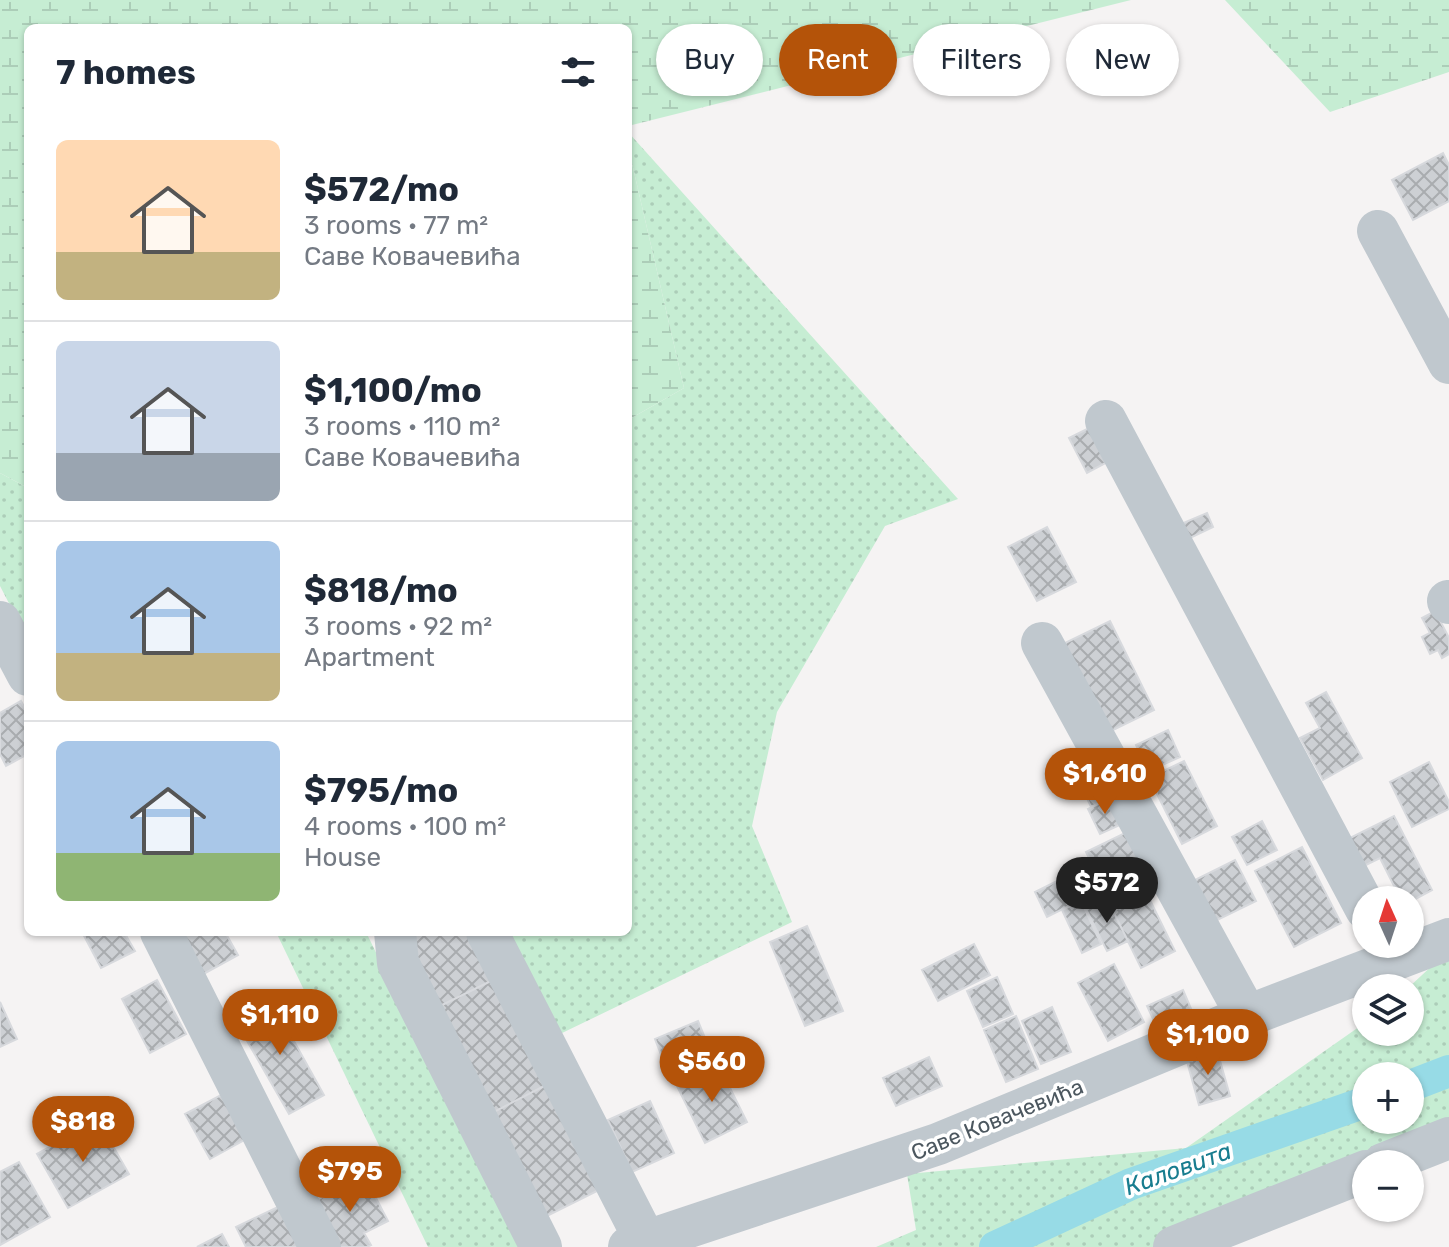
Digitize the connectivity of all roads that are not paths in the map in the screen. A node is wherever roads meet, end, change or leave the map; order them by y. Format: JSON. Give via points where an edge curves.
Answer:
{"nodes":[{"id":1,"x":1378,"y":231,"type":"dead end"},
{"id":2,"x":1449,"y":363,"type":"edge"},
{"id":3,"x":1106,"y":421,"type":"dead end"},
{"id":4,"x":0,"y":622,"type":"edge"},
{"id":5,"x":1042,"y":643,"type":"dead end"},
{"id":6,"x":24,"y":667,"type":"edge"},
{"id":7,"x":1354,"y":886,"type":"edge"},
{"id":8,"x":163,"y":936,"type":"edge"},
{"id":9,"x":395,"y":936,"type":"edge"},
{"id":10,"x":489,"y":936,"type":"edge"},
{"id":11,"x":1449,"y":939,"type":"edge"},
{"id":12,"x":1424,"y":944,"type":"edge"},
{"id":13,"x":1376,"y":958,"type":"edge"},
{"id":14,"x":1247,"y":1016,"type":"junction"},
{"id":15,"x":1449,"y":1138,"type":"edge"},
{"id":16,"x":1419,"y":1150,"type":"edge"},
{"id":17,"x":1352,"y":1177,"type":"edge"},
{"id":18,"x":637,"y":1244,"type":"edge"},
{"id":19,"x":320,"y":1247,"type":"edge"},
{"id":20,"x":541,"y":1247,"type":"edge"},
{"id":21,"x":1174,"y":1247,"type":"edge"}],
"edges":[{"from":1,"to":2,"type":"street"},
{"from":3,"to":7,"type":"street"},
{"from":4,"to":6,"type":"street"},
{"from":5,"to":14,"type":"street"},
{"from":8,"to":19,"type":"street"},
{"from":9,"to":20,"type":"street","via":[[398,963]]},
{"from":10,"to":18,"type":"street"},
{"from":11,"to":12,"type":"street","name":"Саве Ковачевића"},
{"from":13,"to":14,"type":"street","name":"Саве Ковачевића"},
{"from":14,"to":18,"type":"street","name":"Саве Ковачевића","via":[[938,1144]]},
{"from":15,"to":16,"type":"street"},
{"from":17,"to":21,"type":"street"}]}
